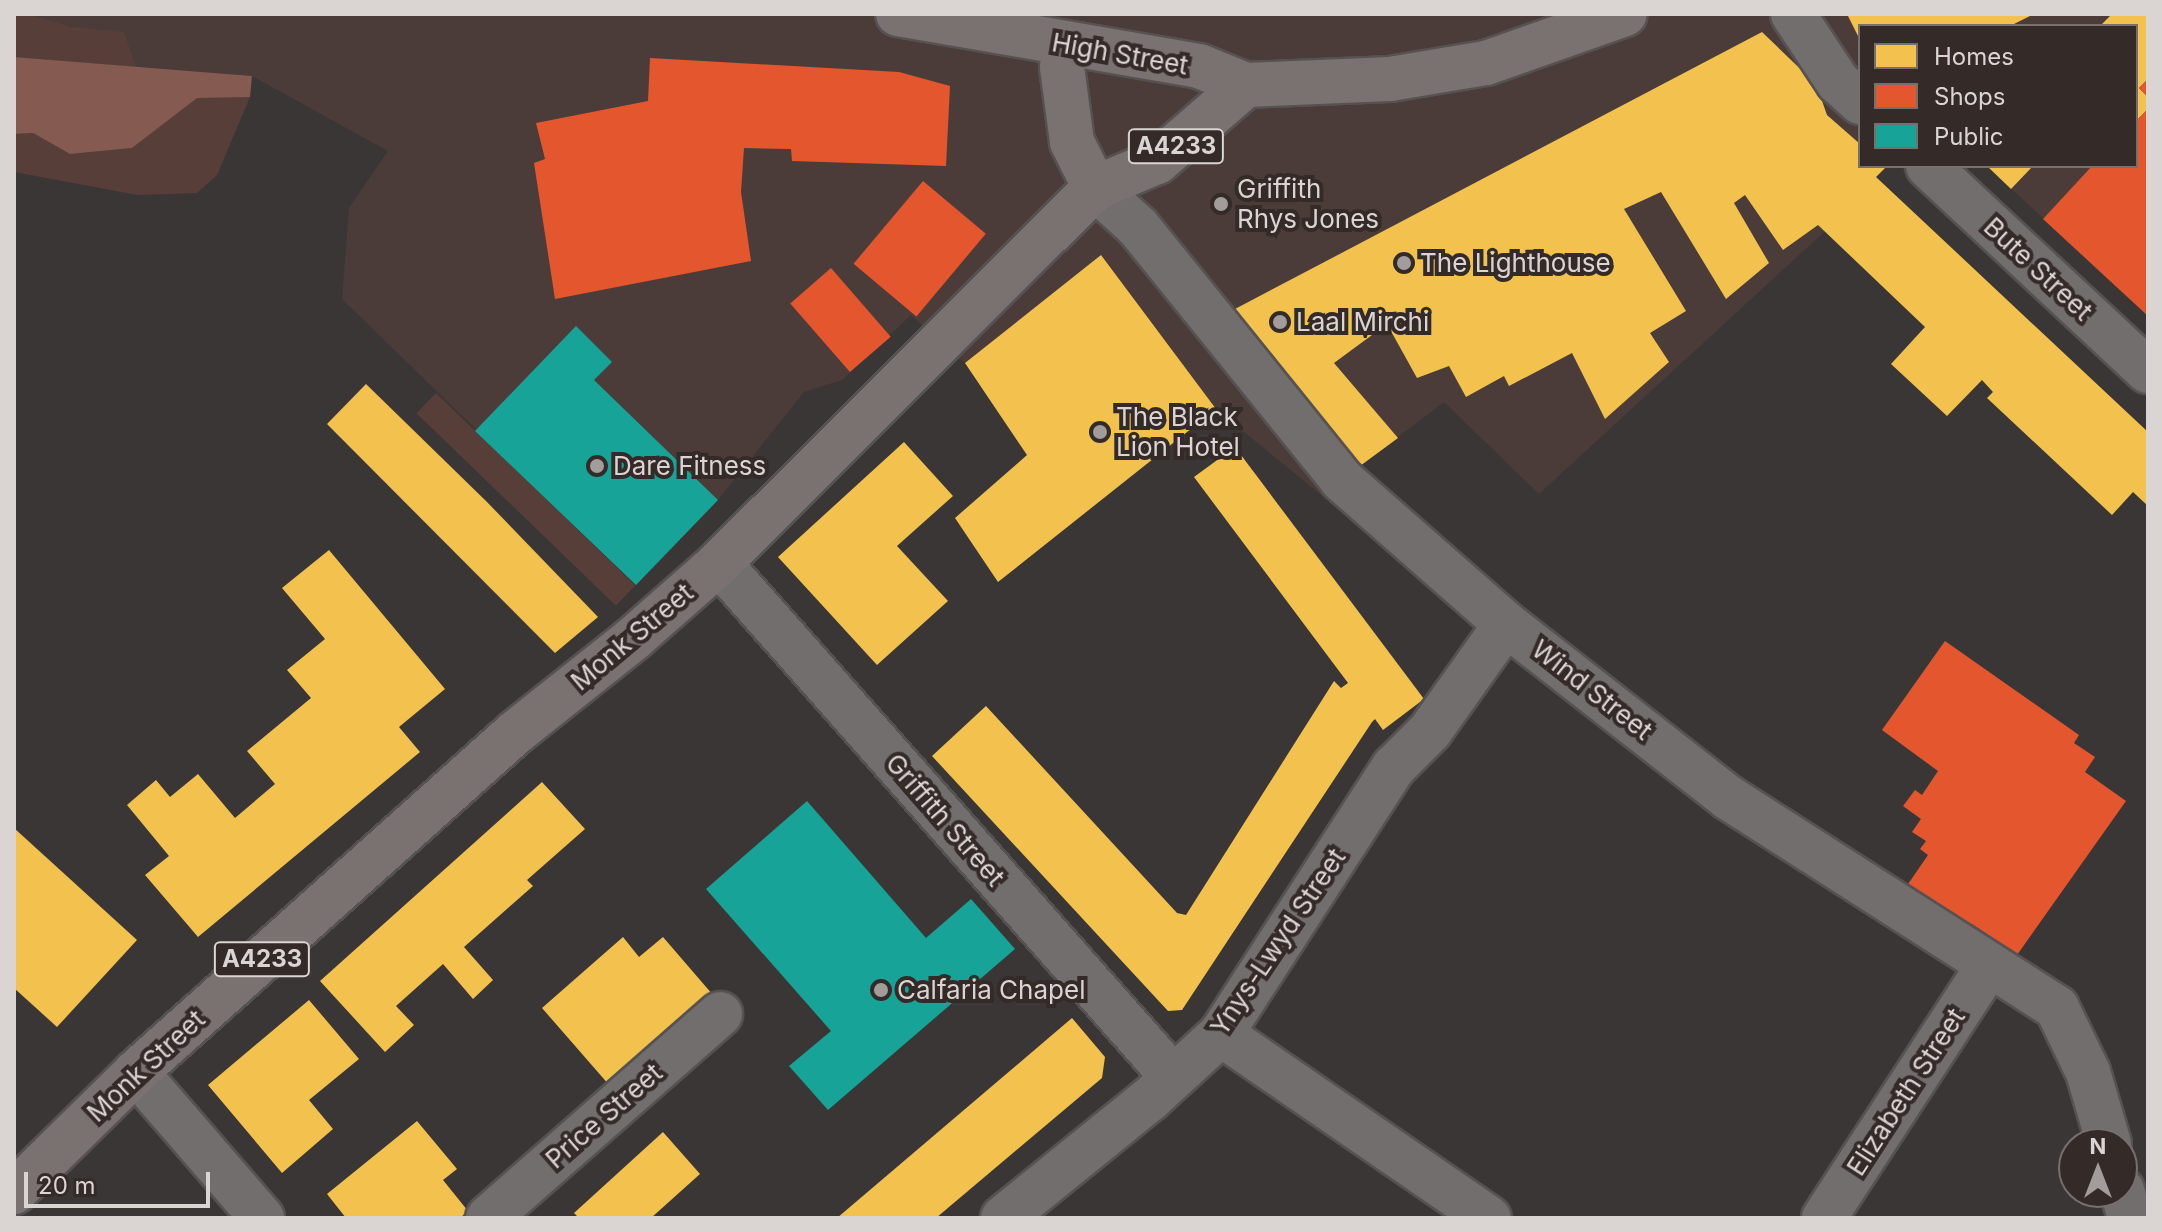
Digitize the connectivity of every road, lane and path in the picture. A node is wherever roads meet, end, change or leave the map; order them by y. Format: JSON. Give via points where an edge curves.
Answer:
{"nodes":[{"id":1,"x":898,"y":14,"type":"edge"},
{"id":2,"x":1625,"y":14,"type":"edge"},
{"id":3,"x":1793,"y":14,"type":"edge"},
{"id":4,"x":1066,"y":45,"type":"junction"},
{"id":5,"x":1246,"y":85,"type":"junction"},
{"id":6,"x":1858,"y":100,"type":"edge"},
{"id":7,"x":1930,"y":168,"type":"edge"},
{"id":8,"x":1095,"y":188,"type":"junction"},
{"id":9,"x":2148,"y":371,"type":"edge"},
{"id":10,"x":719,"y":563,"type":"junction"},
{"id":11,"x":1506,"y":624,"type":"junction"},
{"id":12,"x":1989,"y":965,"type":"junction"},
{"id":13,"x":720,"y":1014,"type":"dead end"},
{"id":14,"x":1221,"y":1034,"type":"junction"},
{"id":15,"x":136,"y":1072,"type":"junction"},
{"id":16,"x":1172,"y":1076,"type":"junction"},
{"id":17,"x":2104,"y":1128,"type":"edge"},
{"id":18,"x":14,"y":1192,"type":"edge"},
{"id":19,"x":262,"y":1218,"type":"edge"},
{"id":20,"x":488,"y":1218,"type":"edge"},
{"id":21,"x":1003,"y":1218,"type":"edge"},
{"id":22,"x":1489,"y":1218,"type":"edge"},
{"id":23,"x":1824,"y":1218,"type":"edge"}],
"edges":[{"from":1,"to":4,"type":"main road","name":"High Street"},
{"from":2,"to":5,"type":"main road","via":[[1486,63],[1390,79]]},
{"from":3,"to":6,"type":"street","via":[[1838,82]]},
{"from":4,"to":5,"type":"main road","name":"High Street","via":[[1199,66]]},
{"from":4,"to":8,"type":"main road","number":"A4233","via":[[1062,67],[1072,142]]},
{"from":5,"to":8,"type":"main road","name":"Monk Street","number":"A4233","via":[[1157,162]]},
{"from":7,"to":9,"type":"street","name":"Bute Street"},
{"from":8,"to":10,"type":"main road","name":"Monk Street","number":"A4233"},
{"from":8,"to":11,"type":"street","name":"Wind Street","via":[[1138,227],[1342,480]]},
{"from":10,"to":15,"type":"main road","name":"Monk Street","number":"A4233","via":[[516,732]]},
{"from":10,"to":16,"type":"street","name":"Griffith Street"},
{"from":11,"to":12,"type":"street","name":"Wind Street","via":[[1729,798]]},
{"from":11,"to":14,"type":"street","name":"Ynys-Lwyd Street","via":[[1430,731],[1394,767]]},
{"from":12,"to":17,"type":"street","name":"Wind Street","via":[[2057,1008],[2088,1072]]},
{"from":12,"to":23,"type":"street","name":"Elizabeth Street"},
{"from":13,"to":20,"type":"street","name":"Price Street"},
{"from":14,"to":16,"type":"street","name":"Ynys-Lwyd Street"},
{"from":14,"to":22,"type":"street"},
{"from":15,"to":18,"type":"main road","name":"Monk Street","number":"A4233"},
{"from":15,"to":19,"type":"street"},
{"from":16,"to":21,"type":"street","name":"Ynys-Lwyd Street"}]}
